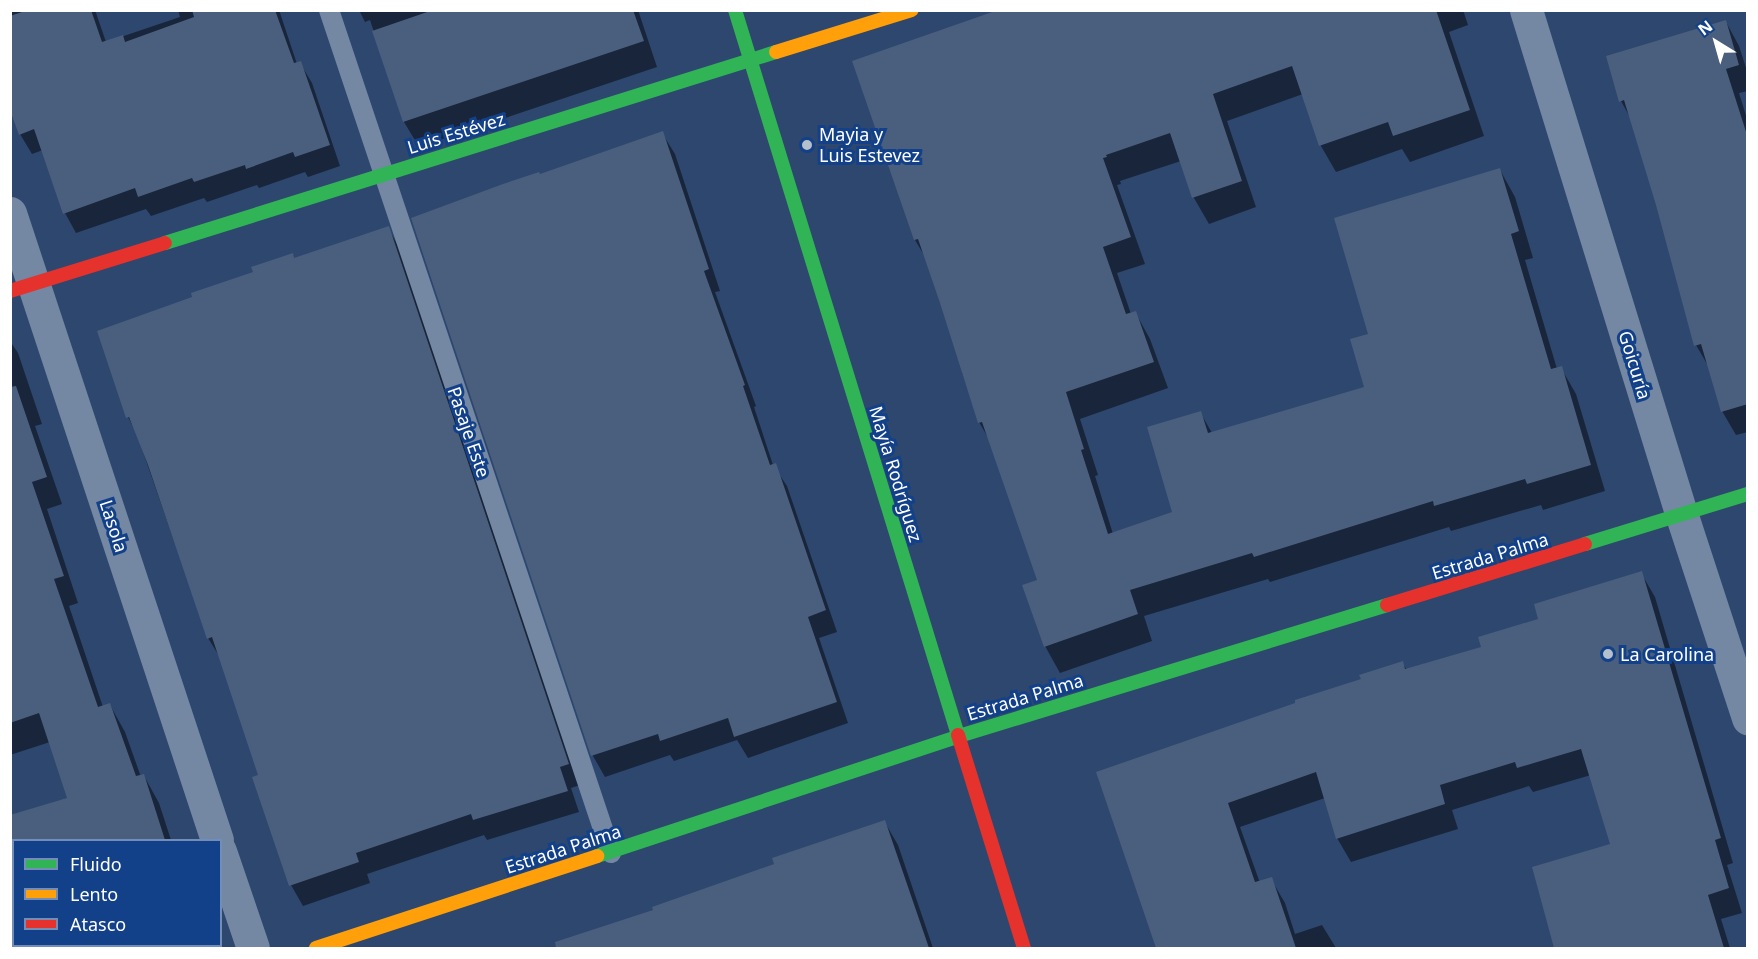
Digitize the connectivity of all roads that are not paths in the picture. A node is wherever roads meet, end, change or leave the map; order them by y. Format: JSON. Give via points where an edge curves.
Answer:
{"nodes":[{"id":1,"x":329,"y":10,"type":"edge"},
{"id":2,"x":735,"y":10,"type":"edge"},
{"id":3,"x":912,"y":10,"type":"edge"},
{"id":4,"x":1526,"y":10,"type":"edge"},
{"id":5,"x":751,"y":60,"type":"junction"},
{"id":6,"x":382,"y":175,"type":"junction"},
{"id":7,"x":10,"y":213,"type":"edge"},
{"id":8,"x":22,"y":288,"type":"edge"},
{"id":9,"x":1748,"y":494,"type":"edge"},
{"id":10,"x":1682,"y":516,"type":"junction"},
{"id":11,"x":1748,"y":718,"type":"edge"},
{"id":12,"x":958,"y":736,"type":"junction"},
{"id":13,"x":217,"y":839,"type":"edge"},
{"id":14,"x":611,"y":853,"type":"junction"},
{"id":15,"x":222,"y":857,"type":"edge"},
{"id":16,"x":253,"y":948,"type":"edge"},
{"id":17,"x":316,"y":948,"type":"edge"},
{"id":18,"x":1024,"y":948,"type":"edge"}],
"edges":[{"from":1,"to":6,"type":"lane","name":"Pasaje Este"},
{"from":2,"to":5,"type":"street","name":"Mayía Rodríguez"},
{"from":3,"to":5,"type":"street","name":"Luis Estévez"},
{"from":4,"to":10,"type":"street","name":"Goicuría"},
{"from":5,"to":6,"type":"street","name":"Luis Estévez"},
{"from":5,"to":12,"type":"street","name":"Mayía Rodríguez"},
{"from":6,"to":8,"type":"street","name":"Luis Estévez"},
{"from":6,"to":14,"type":"lane","name":"Pasaje Este"},
{"from":7,"to":8,"type":"street","name":"Lasola"},
{"from":8,"to":13,"type":"street","name":"Lasola"},
{"from":9,"to":10,"type":"street","name":"Estrada Palma"},
{"from":10,"to":11,"type":"street","name":"Goicuría"},
{"from":10,"to":12,"type":"street","name":"Estrada Palma"},
{"from":12,"to":14,"type":"street","name":"Estrada Palma"},
{"from":12,"to":18,"type":"street","name":"Mayía Rodríguez"},
{"from":14,"to":17,"type":"street","name":"Estrada Palma"},
{"from":15,"to":16,"type":"street"}]}
